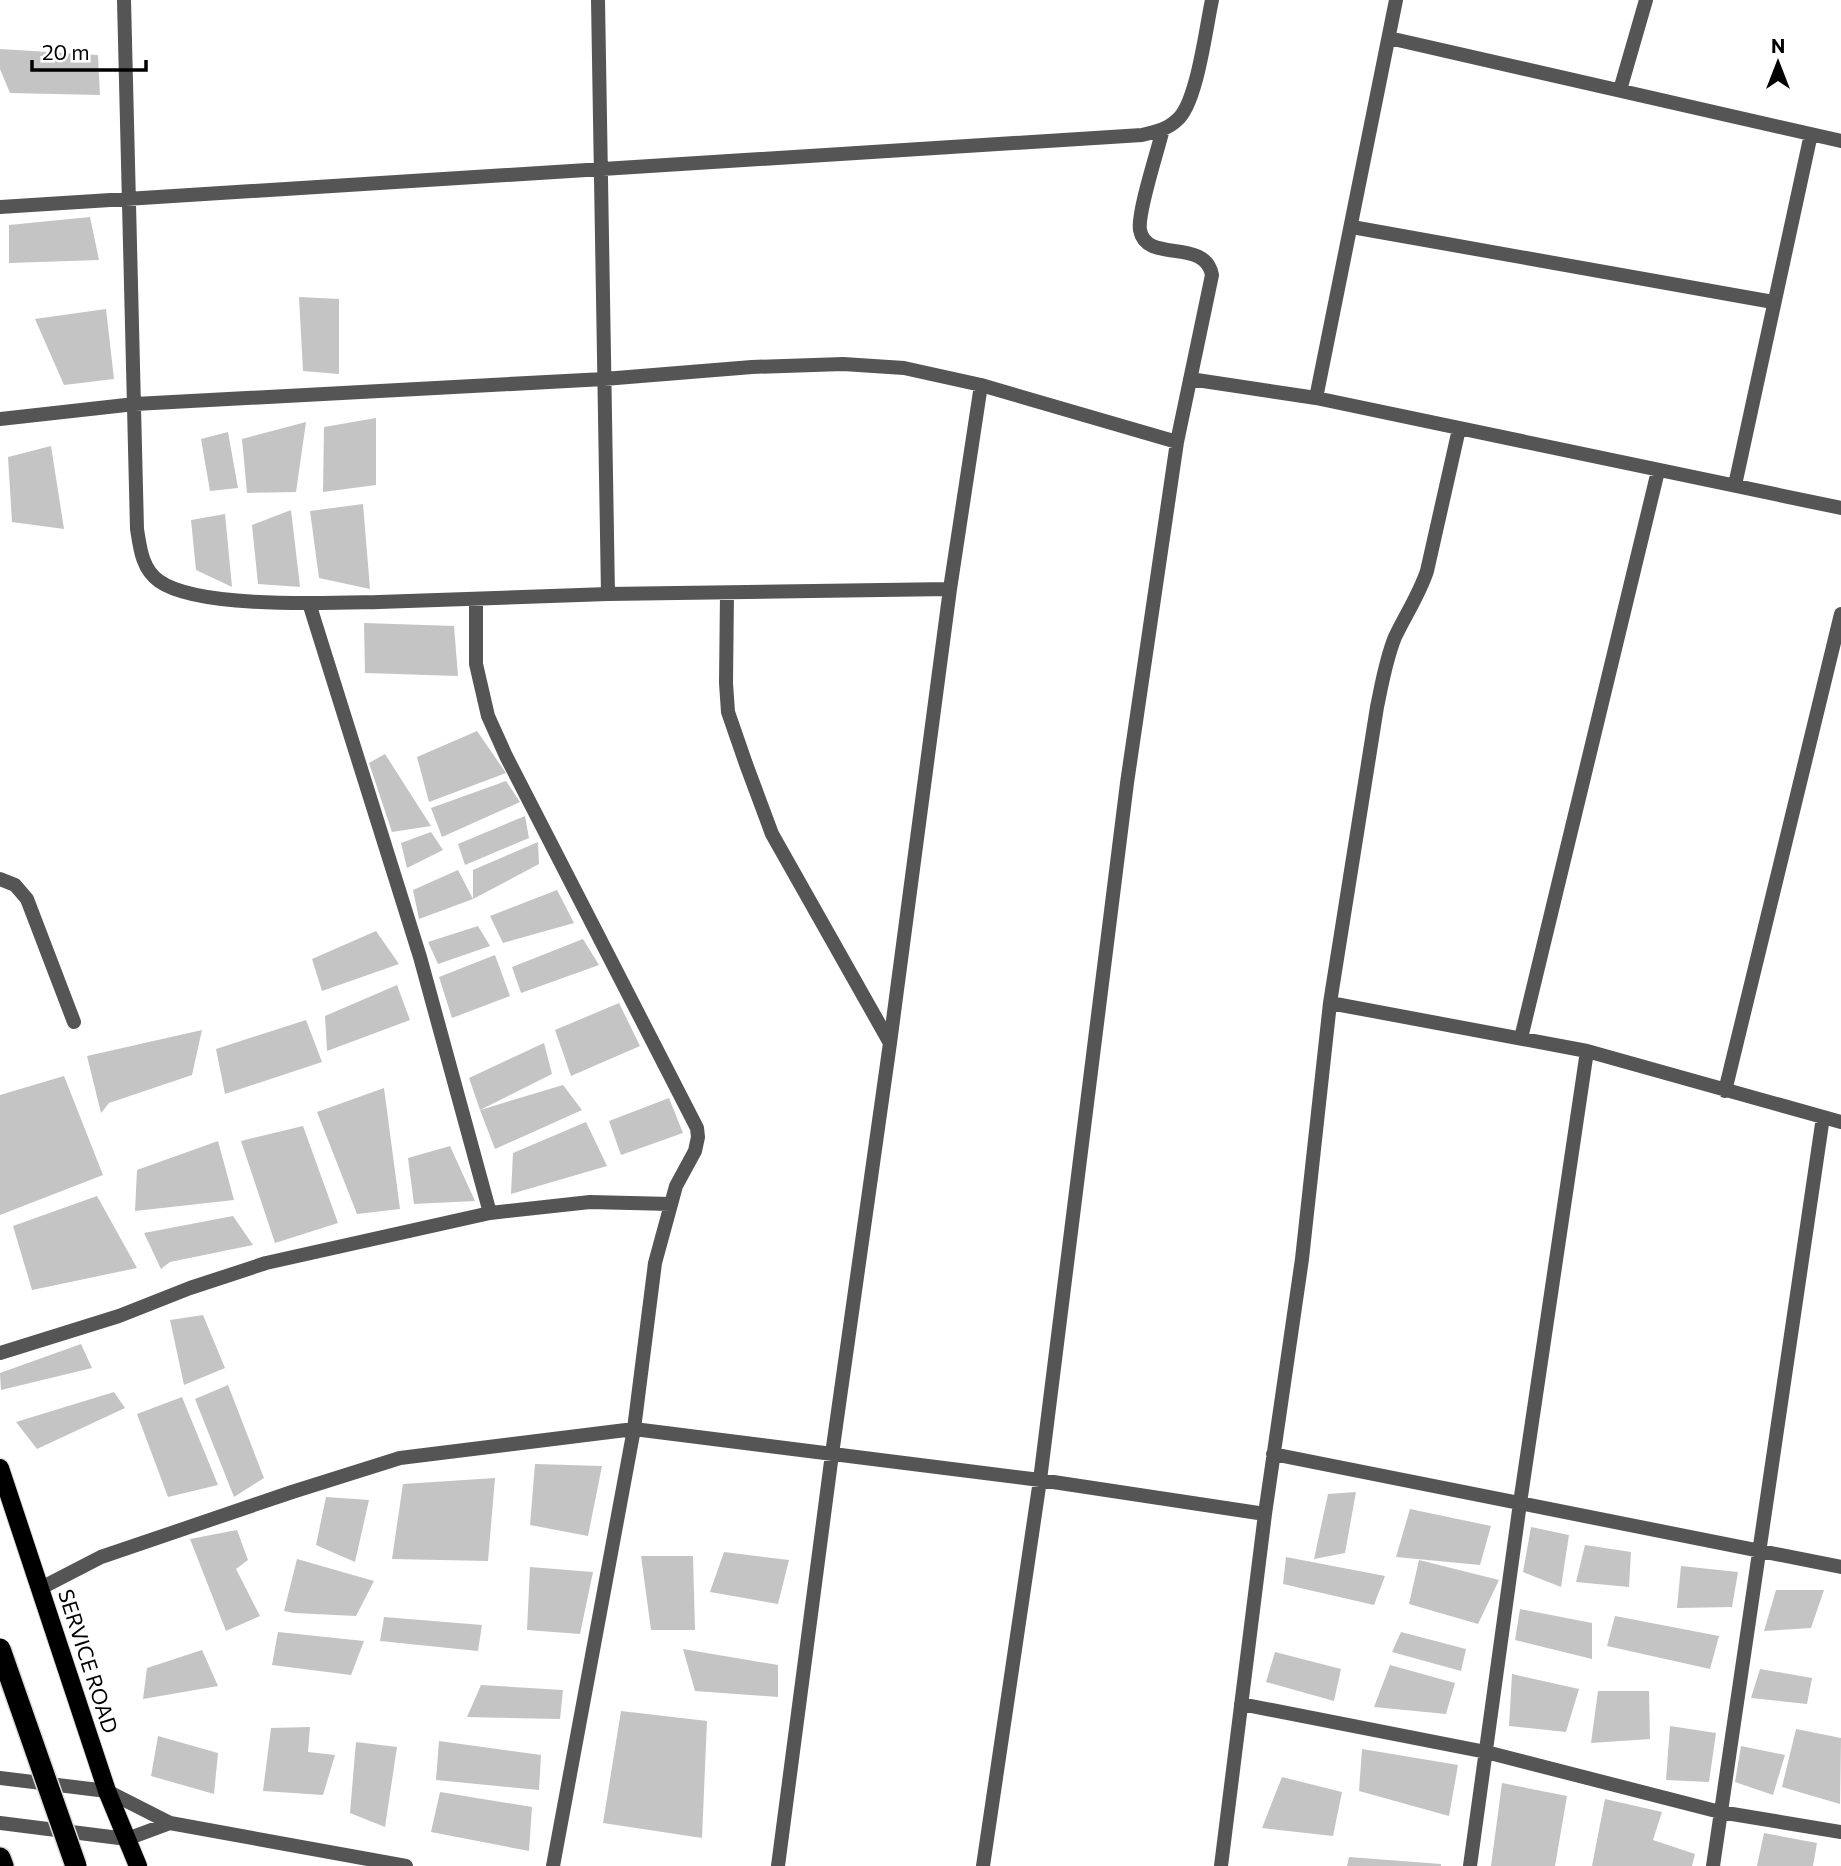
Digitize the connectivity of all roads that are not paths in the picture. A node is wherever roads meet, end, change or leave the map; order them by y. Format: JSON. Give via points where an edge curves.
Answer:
{"nodes":[{"id":1,"x":124,"y":0,"type":"edge"},
{"id":2,"x":598,"y":0,"type":"edge"},
{"id":3,"x":1212,"y":0,"type":"edge"},
{"id":4,"x":1396,"y":0,"type":"edge"},
{"id":5,"x":1646,"y":0,"type":"edge"},
{"id":6,"x":1389,"y":38,"type":"junction"},
{"id":7,"x":1620,"y":90,"type":"junction"},
{"id":8,"x":1163,"y":129,"type":"junction"},
{"id":9,"x":1811,"y":134,"type":"junction"},
{"id":10,"x":1841,"y":141,"type":"edge"},
{"id":11,"x":602,"y":170,"type":"junction"},
{"id":12,"x":130,"y":201,"type":"junction"},
{"id":13,"x":0,"y":208,"type":"edge"},
{"id":14,"x":1352,"y":228,"type":"junction"},
{"id":15,"x":1773,"y":302,"type":"junction"},
{"id":16,"x":604,"y":379,"type":"junction"},
{"id":17,"x":1190,"y":379,"type":"junction"},
{"id":18,"x":982,"y":385,"type":"junction"},
{"id":19,"x":1316,"y":398,"type":"junction"},
{"id":20,"x":135,"y":404,"type":"junction"},
{"id":21,"x":0,"y":419,"type":"edge"},
{"id":22,"x":1459,"y":429,"type":"junction"},
{"id":23,"x":1177,"y":442,"type":"junction"},
{"id":24,"x":1658,"y":471,"type":"junction"},
{"id":25,"x":1735,"y":485,"type":"junction"},
{"id":26,"x":1841,"y":508,"type":"edge"},
{"id":27,"x":950,"y":589,"type":"junction"},
{"id":28,"x":727,"y":593,"type":"junction"},
{"id":29,"x":608,"y":594,"type":"junction"},
{"id":30,"x":476,"y":600,"type":"junction"},
{"id":31,"x":309,"y":603,"type":"junction"},
{"id":32,"x":1841,"y":614,"type":"edge"},
{"id":33,"x":0,"y":879,"type":"edge"},
{"id":34,"x":1330,"y":1003,"type":"junction"},
{"id":35,"x":74,"y":1021,"type":"dead end"},
{"id":36,"x":1521,"y":1038,"type":"junction"},
{"id":37,"x":890,"y":1043,"type":"junction"},
{"id":38,"x":1587,"y":1051,"type":"junction"},
{"id":39,"x":1725,"y":1091,"type":"junction"},
{"id":40,"x":1823,"y":1117,"type":"junction"},
{"id":41,"x":1841,"y":1122,"type":"edge"},
{"id":42,"x":671,"y":1204,"type":"junction"},
{"id":43,"x":490,"y":1213,"type":"junction"},
{"id":44,"x":0,"y":1353,"type":"edge"},
{"id":45,"x":634,"y":1429,"type":"junction"},
{"id":46,"x":832,"y":1454,"type":"junction"},
{"id":47,"x":1273,"y":1454,"type":"junction"},
{"id":48,"x":0,"y":1468,"type":"edge"},
{"id":49,"x":1040,"y":1480,"type":"junction"},
{"id":50,"x":1520,"y":1503,"type":"junction"},
{"id":51,"x":1265,"y":1514,"type":"junction"},
{"id":52,"x":1758,"y":1551,"type":"junction"},
{"id":53,"x":1841,"y":1567,"type":"edge"},
{"id":54,"x":41,"y":1588,"type":"junction"},
{"id":55,"x":0,"y":1649,"type":"edge"},
{"id":56,"x":1241,"y":1704,"type":"junction"},
{"id":57,"x":1486,"y":1752,"type":"junction"},
{"id":58,"x":0,"y":1778,"type":"edge"},
{"id":59,"x":107,"y":1791,"type":"junction"},
{"id":60,"x":1720,"y":1812,"type":"junction"},
{"id":61,"x":0,"y":1823,"type":"edge"},
{"id":62,"x":170,"y":1823,"type":"junction"},
{"id":63,"x":1841,"y":1832,"type":"edge"},
{"id":64,"x":127,"y":1839,"type":"junction"},
{"id":65,"x":0,"y":1858,"type":"edge"},
{"id":66,"x":3,"y":1866,"type":"edge"},
{"id":67,"x":76,"y":1866,"type":"edge"},
{"id":68,"x":138,"y":1866,"type":"edge"},
{"id":69,"x":406,"y":1866,"type":"edge"},
{"id":70,"x":553,"y":1866,"type":"edge"},
{"id":71,"x":778,"y":1866,"type":"edge"},
{"id":72,"x":983,"y":1866,"type":"edge"},
{"id":73,"x":1222,"y":1866,"type":"edge"},
{"id":74,"x":1470,"y":1866,"type":"edge"},
{"id":75,"x":1713,"y":1866,"type":"edge"}],
"edges":[{"from":1,"to":12,"type":"street"},
{"from":2,"to":11,"type":"street"},
{"from":3,"to":8,"type":"street","via":[[1190,105]]},
{"from":4,"to":6,"type":"street"},
{"from":5,"to":7,"type":"street"},
{"from":6,"to":7,"type":"street"},
{"from":6,"to":14,"type":"street"},
{"from":7,"to":9,"type":"street"},
{"from":8,"to":11,"type":"street","via":[[1142,135]]},
{"from":8,"to":17,"type":"street","via":[[1140,226],[1146,242],[1200,256],[1210,267],[1211,285]]},
{"from":9,"to":10,"type":"street"},
{"from":9,"to":15,"type":"street"},
{"from":11,"to":12,"type":"street"},
{"from":11,"to":16,"type":"street"},
{"from":12,"to":13,"type":"street"},
{"from":12,"to":20,"type":"street"},
{"from":14,"to":15,"type":"street"},
{"from":14,"to":19,"type":"street"},
{"from":15,"to":25,"type":"street"},
{"from":16,"to":18,"type":"street","via":[[844,364],[904,368]]},
{"from":16,"to":20,"type":"street"},
{"from":16,"to":29,"type":"street"},
{"from":17,"to":19,"type":"street"},
{"from":17,"to":23,"type":"street"},
{"from":18,"to":23,"type":"street"},
{"from":18,"to":27,"type":"street"},
{"from":19,"to":22,"type":"street"},
{"from":20,"to":21,"type":"street"},
{"from":20,"to":31,"type":"street","via":[[137,529],[147,568],[159,581],[184,592]]},
{"from":22,"to":24,"type":"street"},
{"from":22,"to":34,"type":"street","via":[[1427,571],[1387,659]]},
{"from":23,"to":49,"type":"street","via":[[1127,783]]},
{"from":24,"to":25,"type":"street"},
{"from":24,"to":36,"type":"street"},
{"from":25,"to":26,"type":"street"},
{"from":27,"to":28,"type":"street"},
{"from":27,"to":37,"type":"street"},
{"from":28,"to":29,"type":"street"},
{"from":28,"to":37,"type":"street","via":[[728,712],[746,764],[772,834]]},
{"from":29,"to":30,"type":"street"},
{"from":30,"to":31,"type":"street"},
{"from":30,"to":42,"type":"street","via":[[476,664],[488,716],[697,1128],[695,1151]]},
{"from":31,"to":43,"type":"street","via":[[416,945]]},
{"from":32,"to":39,"type":"street"},
{"from":33,"to":35,"type":"street","via":[[27,899]]},
{"from":34,"to":36,"type":"street"},
{"from":34,"to":47,"type":"street"},
{"from":36,"to":38,"type":"street"},
{"from":37,"to":46,"type":"street"},
{"from":38,"to":39,"type":"street"},
{"from":38,"to":50,"type":"street"},
{"from":39,"to":40,"type":"street"},
{"from":40,"to":41,"type":"street"},
{"from":40,"to":52,"type":"street"},
{"from":42,"to":43,"type":"street","via":[[590,1202]]},
{"from":42,"to":45,"type":"street","via":[[656,1263]]},
{"from":43,"to":44,"type":"street","via":[[266,1263]]},
{"from":45,"to":46,"type":"street"},
{"from":45,"to":54,"type":"street","via":[[400,1458],[101,1557]]},
{"from":45,"to":70,"type":"street"},
{"from":46,"to":49,"type":"street"},
{"from":46,"to":71,"type":"street"},
{"from":47,"to":50,"type":"street"},
{"from":47,"to":51,"type":"street"},
{"from":48,"to":54,"type":"main road","name":"SERVICE ROAD"},
{"from":49,"to":51,"type":"street"},
{"from":49,"to":72,"type":"street"},
{"from":50,"to":52,"type":"street"},
{"from":50,"to":57,"type":"street"},
{"from":51,"to":56,"type":"street"},
{"from":52,"to":53,"type":"street"},
{"from":52,"to":60,"type":"street"},
{"from":54,"to":59,"type":"main road","name":"SERVICE ROAD"},
{"from":55,"to":67,"type":"highway","bridge":true},
{"from":56,"to":57,"type":"street"},
{"from":56,"to":73,"type":"street"},
{"from":57,"to":60,"type":"street"},
{"from":57,"to":74,"type":"street"},
{"from":58,"to":59,"type":"street"},
{"from":59,"to":62,"type":"street"},
{"from":59,"to":64,"type":"main road","name":"SERVICE ROAD"},
{"from":60,"to":63,"type":"street"},
{"from":60,"to":75,"type":"street"},
{"from":61,"to":64,"type":"street"},
{"from":62,"to":64,"type":"street"},
{"from":62,"to":69,"type":"street"},
{"from":64,"to":68,"type":"main road","name":"SERVICE ROAD"},
{"from":65,"to":66,"type":"highway"}]}
